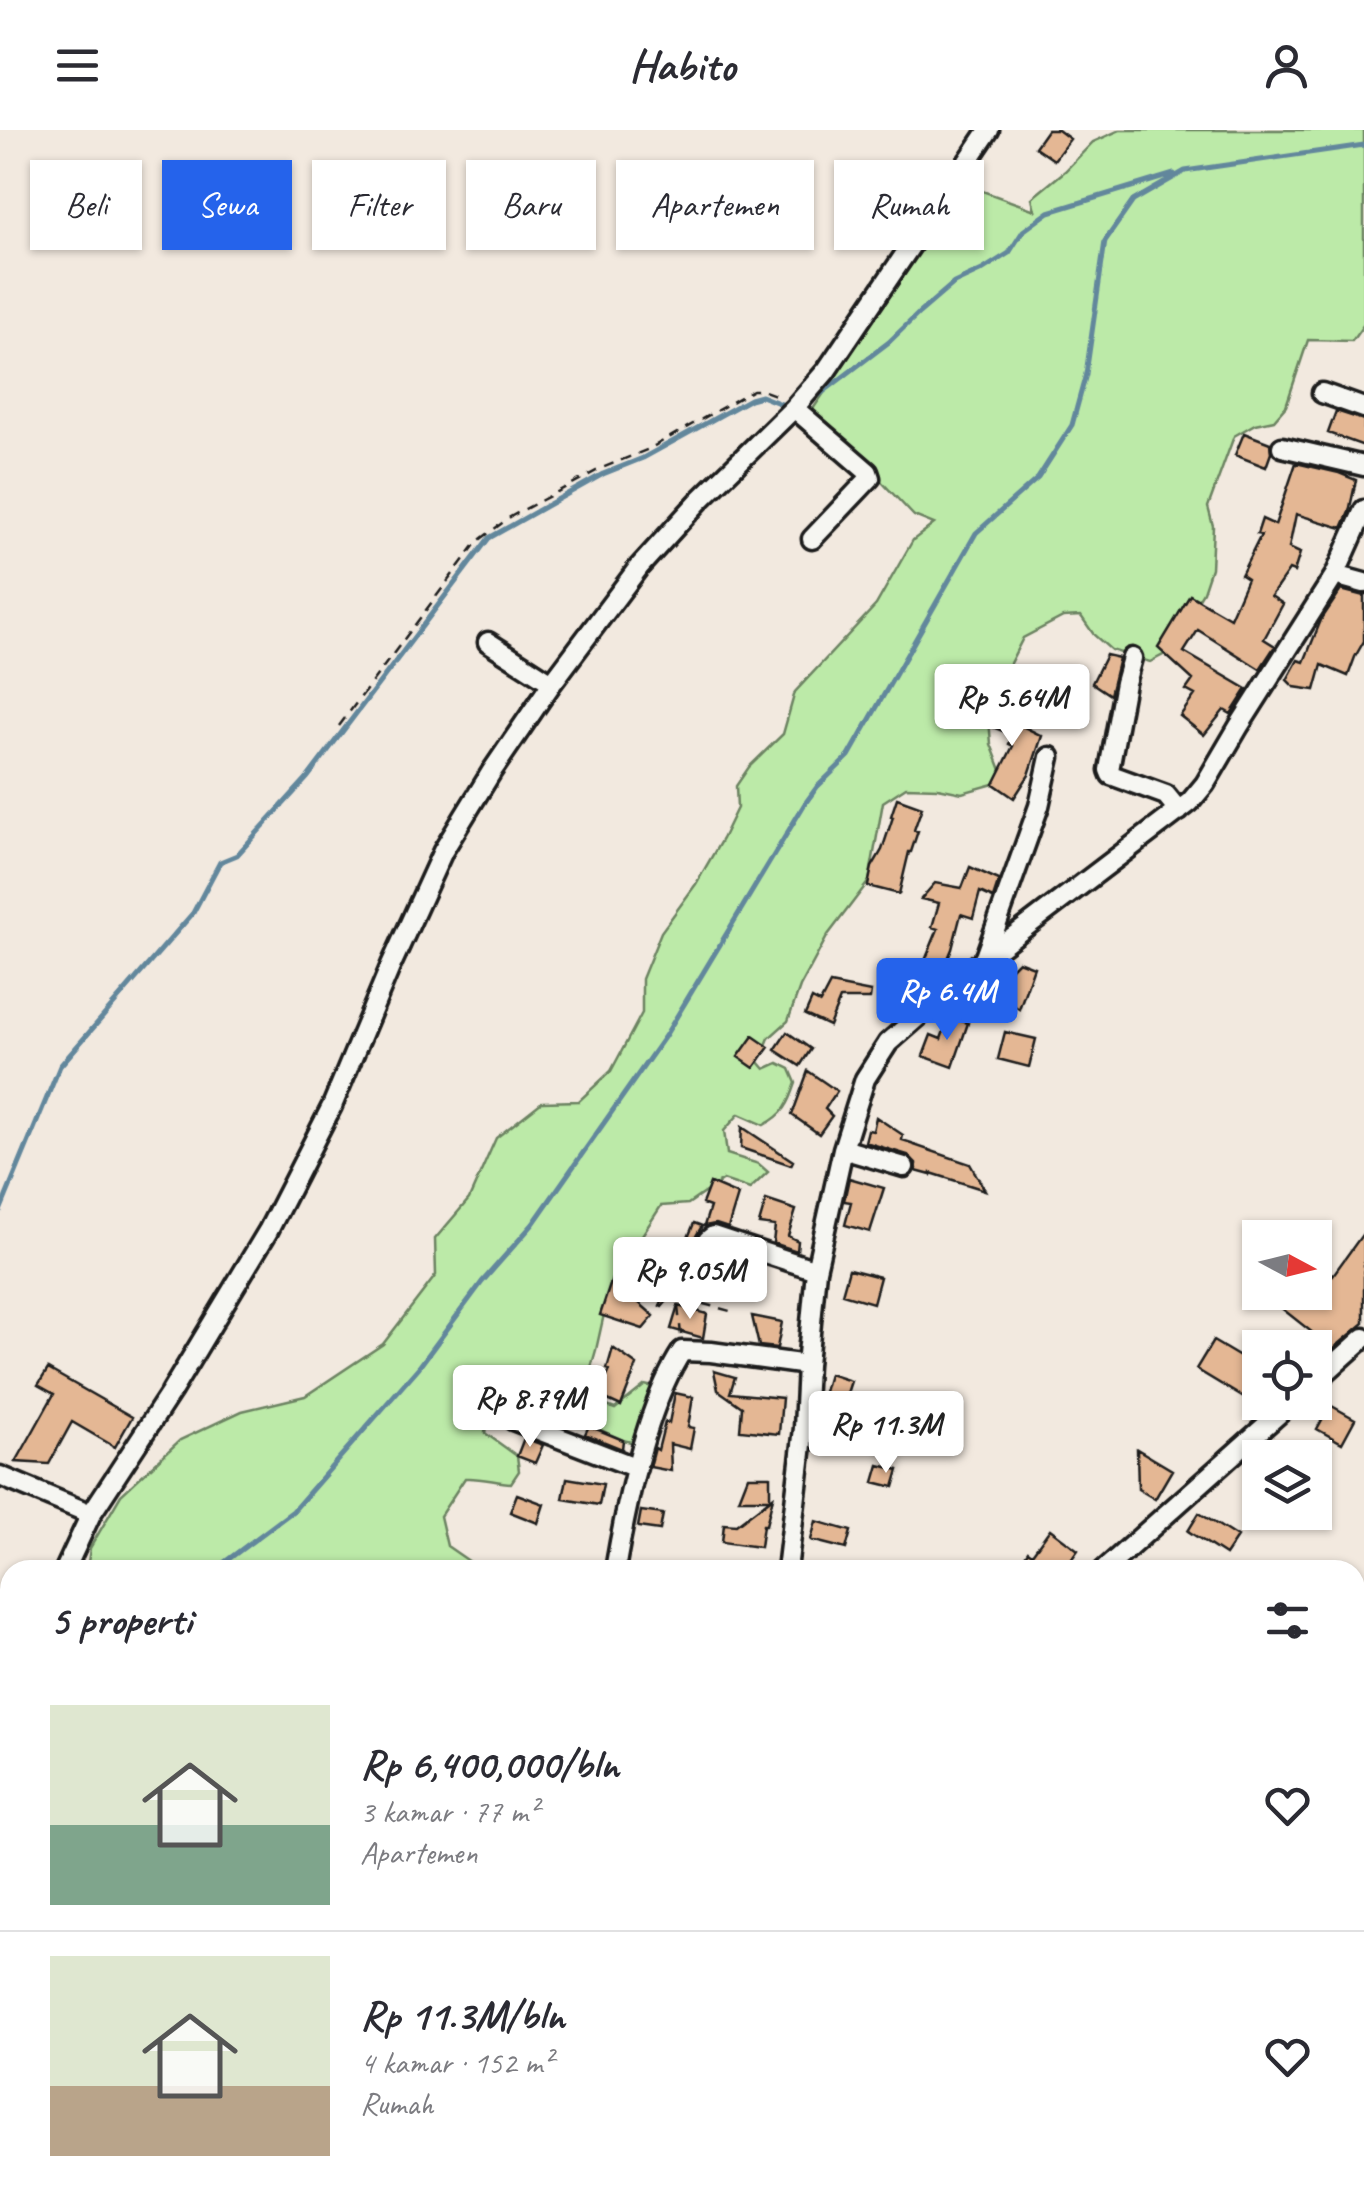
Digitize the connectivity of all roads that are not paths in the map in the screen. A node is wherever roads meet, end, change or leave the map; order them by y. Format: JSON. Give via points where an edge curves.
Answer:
{"nodes":[{"id":1,"x":989,"y":130,"type":"edge"},
{"id":2,"x":1322,"y":393,"type":"dead end"},
{"id":3,"x":796,"y":405,"type":"junction"},
{"id":4,"x":1364,"y":408,"type":"edge"},
{"id":5,"x":1282,"y":448,"type":"dead end"},
{"id":6,"x":1364,"y":466,"type":"edge"},
{"id":7,"x":1364,"y":510,"type":"edge"},
{"id":8,"x":812,"y":539,"type":"dead end"},
{"id":9,"x":1336,"y":575,"type":"junction"},
{"id":10,"x":1364,"y":583,"type":"edge"},
{"id":11,"x":488,"y":642,"type":"dead end"},
{"id":12,"x":1132,"y":658,"type":"dead end"},
{"id":13,"x":552,"y":684,"type":"junction"},
{"id":14,"x":1050,"y":757,"type":"dead end"},
{"id":15,"x":1178,"y":811,"type":"junction"},
{"id":16,"x":984,"y":958,"type":"junction"},
{"id":17,"x":844,"y":1150,"type":"junction"},
{"id":18,"x":904,"y":1167,"type":"dead end"},
{"id":19,"x":816,"y":1270,"type":"junction"},
{"id":20,"x":696,"y":1276,"type":"dead end"},
{"id":21,"x":1364,"y":1338,"type":"edge"},
{"id":22,"x":807,"y":1365,"type":"junction"},
{"id":23,"x":1332,"y":1367,"type":"edge"},
{"id":24,"x":513,"y":1420,"type":"dead end"},
{"id":25,"x":1272,"y":1420,"type":"edge"},
{"id":26,"x":636,"y":1468,"type":"junction"},
{"id":27,"x":0,"y":1476,"type":"edge"},
{"id":28,"x":91,"y":1514,"type":"junction"},
{"id":29,"x":70,"y":1560,"type":"edge"},
{"id":30,"x":617,"y":1560,"type":"edge"},
{"id":31,"x":788,"y":1560,"type":"edge"},
{"id":32,"x":1115,"y":1560,"type":"edge"}],
"edges":[{"from":1,"to":3,"type":"street","via":[[826,371]]},
{"from":2,"to":4,"type":"street"},
{"from":3,"to":8,"type":"street","via":[[870,478]]},
{"from":3,"to":13,"type":"street","via":[[639,566]]},
{"from":5,"to":6,"type":"street"},
{"from":7,"to":9,"type":"street"},
{"from":9,"to":10,"type":"street"},
{"from":9,"to":15,"type":"street","via":[[1205,784]]},
{"from":11,"to":13,"type":"street"},
{"from":12,"to":15,"type":"street","via":[[1108,770],[1166,795]]},
{"from":13,"to":28,"type":"street","via":[[443,852],[332,1106],[268,1231]]},
{"from":14,"to":16,"type":"street"},
{"from":15,"to":16,"type":"street"},
{"from":16,"to":17,"type":"street","via":[[888,1043],[864,1079]]},
{"from":17,"to":18,"type":"street"},
{"from":17,"to":19,"type":"street"},
{"from":19,"to":20,"type":"street","via":[[713,1236]]},
{"from":19,"to":22,"type":"street"},
{"from":21,"to":23,"type":"street"},
{"from":22,"to":26,"type":"street","via":[[682,1352],[656,1404]]},
{"from":22,"to":31,"type":"street"},
{"from":24,"to":26,"type":"street"},
{"from":25,"to":32,"type":"street"},
{"from":26,"to":30,"type":"street"},
{"from":27,"to":28,"type":"street"},
{"from":28,"to":29,"type":"street"}]}
